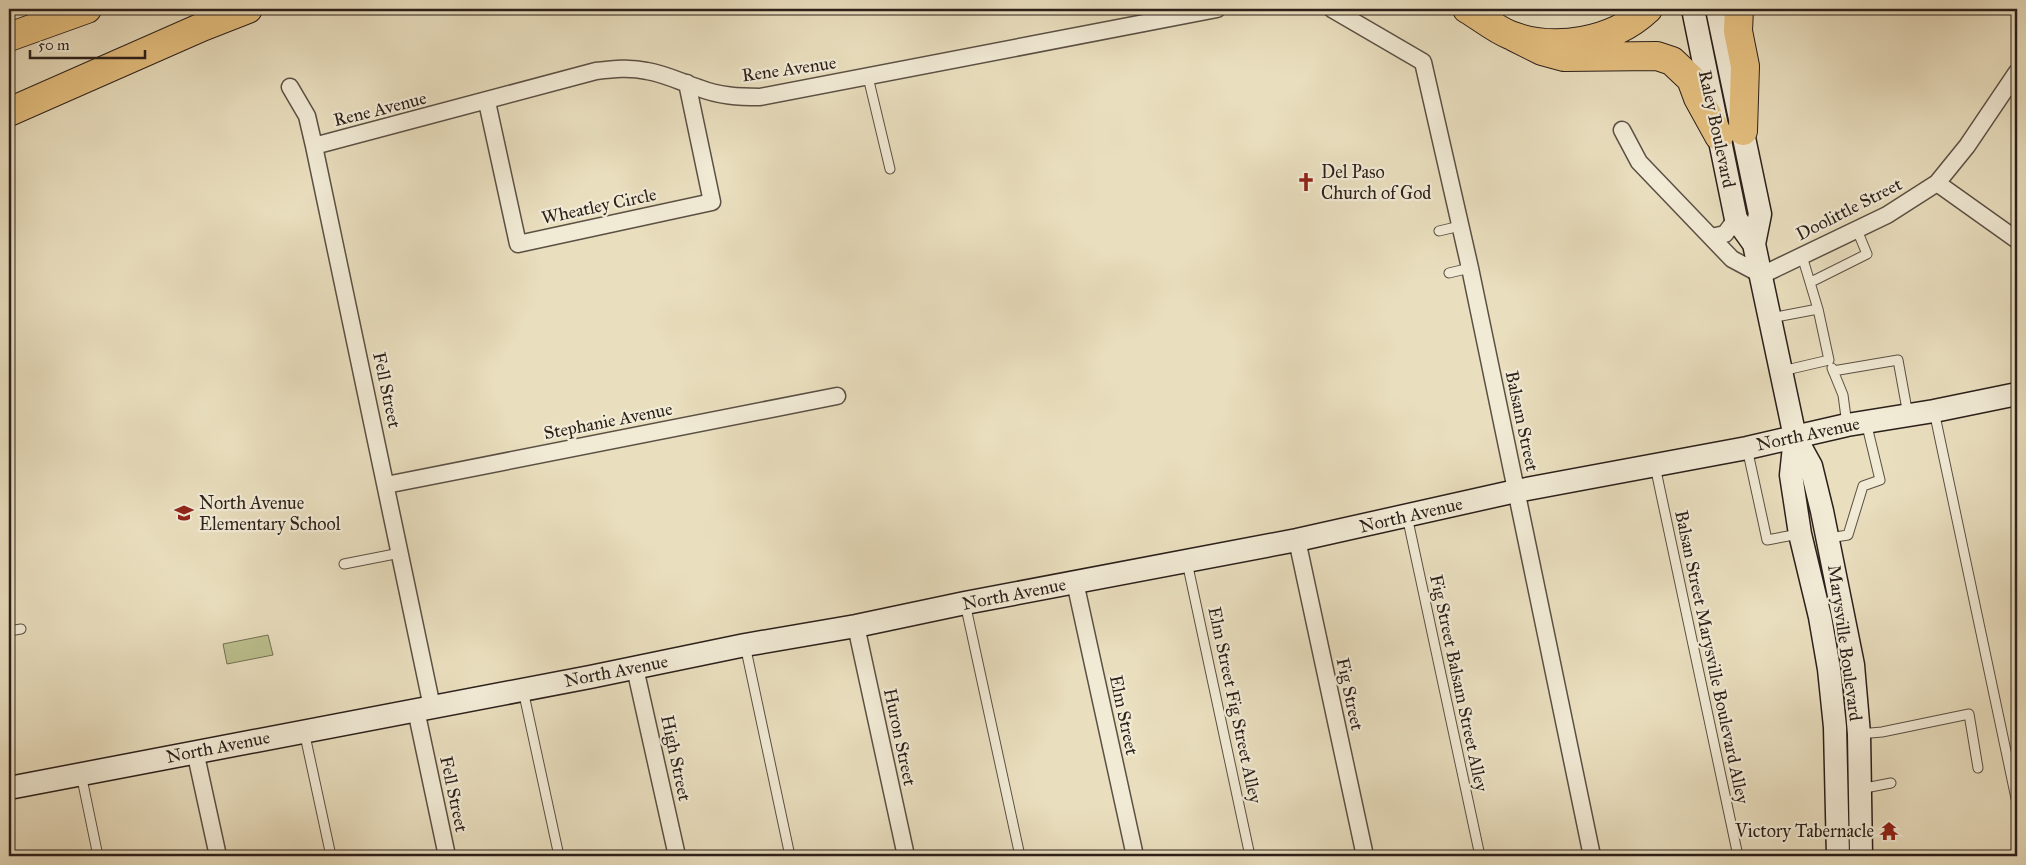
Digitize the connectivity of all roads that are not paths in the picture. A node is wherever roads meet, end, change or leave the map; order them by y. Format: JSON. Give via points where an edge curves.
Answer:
{"nodes":[{"id":1,"x":87,"y":9,"type":"edge"},
{"id":2,"x":248,"y":9,"type":"edge"},
{"id":3,"x":1217,"y":9,"type":"edge"},
{"id":4,"x":1332,"y":9,"type":"edge"},
{"id":5,"x":1467,"y":9,"type":"edge"},
{"id":6,"x":1648,"y":9,"type":"edge"},
{"id":7,"x":1692,"y":9,"type":"edge"},
{"id":8,"x":1716,"y":9,"type":"edge"},
{"id":9,"x":1739,"y":9,"type":"edge"},
{"id":10,"x":9,"y":37,"type":"edge"},
{"id":11,"x":1514,"y":37,"type":"junction"},
{"id":12,"x":2017,"y":72,"type":"edge"},
{"id":13,"x":868,"y":77,"type":"junction"},
{"id":14,"x":687,"y":83,"type":"junction"},
{"id":15,"x":290,"y":87,"type":"dead end"},
{"id":16,"x":487,"y":102,"type":"junction"},
{"id":17,"x":9,"y":112,"type":"edge"},
{"id":18,"x":1622,"y":130,"type":"dead end"},
{"id":19,"x":1731,"y":133,"type":"junction"},
{"id":20,"x":314,"y":146,"type":"junction"},
{"id":21,"x":890,"y":169,"type":"dead end"},
{"id":22,"x":1937,"y":183,"type":"junction"},
{"id":23,"x":1736,"y":219,"type":"junction"},
{"id":24,"x":1460,"y":226,"type":"junction"},
{"id":25,"x":1439,"y":230,"type":"dead end"},
{"id":26,"x":1857,"y":230,"type":"junction"},
{"id":27,"x":1711,"y":237,"type":"junction"},
{"id":28,"x":2017,"y":240,"type":"edge"},
{"id":29,"x":1754,"y":244,"type":"junction"},
{"id":30,"x":1802,"y":256,"type":"junction"},
{"id":31,"x":1470,"y":268,"type":"junction"},
{"id":32,"x":1449,"y":273,"type":"dead end"},
{"id":33,"x":1762,"y":275,"type":"junction"},
{"id":34,"x":1811,"y":282,"type":"junction"},
{"id":35,"x":1818,"y":309,"type":"junction"},
{"id":36,"x":1771,"y":318,"type":"junction"},
{"id":37,"x":1829,"y":360,"type":"junction"},
{"id":38,"x":1782,"y":371,"type":"junction"},
{"id":39,"x":1833,"y":371,"type":"junction"},
{"id":40,"x":2017,"y":394,"type":"edge"},
{"id":41,"x":838,"y":396,"type":"dead end"},
{"id":42,"x":1934,"y":411,"type":"junction"},
{"id":43,"x":1908,"y":415,"type":"junction"},
{"id":44,"x":1856,"y":423,"type":"junction"},
{"id":45,"x":1795,"y":437,"type":"junction"},
{"id":46,"x":1747,"y":448,"type":"junction"},
{"id":47,"x":1655,"y":465,"type":"junction"},
{"id":48,"x":386,"y":485,"type":"junction"},
{"id":49,"x":1516,"y":491,"type":"junction"},
{"id":50,"x":1406,"y":516,"type":"junction"},
{"id":51,"x":1800,"y":534,"type":"junction"},
{"id":52,"x":1829,"y":538,"type":"junction"},
{"id":53,"x":1296,"y":540,"type":"junction"},
{"id":54,"x":400,"y":553,"type":"junction"},
{"id":55,"x":1187,"y":562,"type":"junction"},
{"id":56,"x":344,"y":564,"type":"dead end"},
{"id":57,"x":1075,"y":582,"type":"junction"},
{"id":58,"x":965,"y":602,"type":"junction"},
{"id":59,"x":856,"y":626,"type":"junction"},
{"id":60,"x":21,"y":629,"type":"dead end"},
{"id":61,"x":9,"y":632,"type":"edge"},
{"id":62,"x":745,"y":645,"type":"junction"},
{"id":63,"x":635,"y":668,"type":"junction"},
{"id":64,"x":523,"y":690,"type":"junction"},
{"id":65,"x":424,"y":708,"type":"junction"},
{"id":66,"x":304,"y":731,"type":"junction"},
{"id":67,"x":1859,"y":734,"type":"junction"},
{"id":68,"x":195,"y":751,"type":"junction"},
{"id":69,"x":1978,"y":768,"type":"dead end"},
{"id":70,"x":81,"y":774,"type":"junction"},
{"id":71,"x":1891,"y":784,"type":"dead end"},
{"id":72,"x":9,"y":788,"type":"edge"},
{"id":73,"x":1860,"y":788,"type":"junction"},
{"id":74,"x":2017,"y":803,"type":"edge"},
{"id":75,"x":98,"y":856,"type":"edge"},
{"id":76,"x":218,"y":856,"type":"edge"},
{"id":77,"x":331,"y":856,"type":"edge"},
{"id":78,"x":447,"y":856,"type":"edge"},
{"id":79,"x":559,"y":856,"type":"edge"},
{"id":80,"x":677,"y":856,"type":"edge"},
{"id":81,"x":790,"y":856,"type":"edge"},
{"id":82,"x":906,"y":856,"type":"edge"},
{"id":83,"x":1020,"y":856,"type":"edge"},
{"id":84,"x":1134,"y":856,"type":"edge"},
{"id":85,"x":1250,"y":856,"type":"edge"},
{"id":86,"x":1365,"y":856,"type":"edge"},
{"id":87,"x":1480,"y":856,"type":"edge"},
{"id":88,"x":1592,"y":856,"type":"edge"},
{"id":89,"x":1738,"y":856,"type":"edge"},
{"id":90,"x":1838,"y":856,"type":"edge"},
{"id":91,"x":1861,"y":856,"type":"edge"}],
"edges":[{"from":1,"to":10,"type":"highway"},
{"from":2,"to":17,"type":"highway"},
{"from":3,"to":13,"type":"street","name":"Rene Avenue"},
{"from":4,"to":24,"type":"street","name":"Balsam Street","via":[[1423,62]]},
{"from":5,"to":11,"type":"highway"},
{"from":6,"to":11,"type":"highway","via":[[1621,28],[1581,41],[1556,43]]},
{"from":7,"to":19,"type":"street","name":"Raley Boulevard"},
{"from":8,"to":19,"type":"street","name":"Raley Boulevard"},
{"from":9,"to":19,"type":"highway","via":[[1738,31],[1745,66]]},
{"from":11,"to":19,"type":"highway","via":[[1542,51],[1564,57],[1658,56],[1672,61],[1691,79],[1698,98]]},
{"from":12,"to":22,"type":"street","name":"Doolittle Street","via":[[1967,146]]},
{"from":13,"to":14,"type":"street","name":"Rene Avenue","via":[[760,97],[722,95]]},
{"from":13,"to":21,"type":"lane"},
{"from":14,"to":16,"type":"street","name":"Rene Avenue","via":[[645,70],[620,68],[596,71]]},
{"from":14,"to":16,"type":"street","name":"Wheatley Circle","via":[[712,202],[518,244]]},
{"from":15,"to":20,"type":"street","name":"Fell Street","via":[[307,116]]},
{"from":16,"to":20,"type":"street","name":"Rene Avenue"},
{"from":18,"to":27,"type":"street","via":[[1639,162]]},
{"from":19,"to":23,"type":"street","name":"Raley Boulevard"},
{"from":19,"to":29,"type":"street","name":"Raley Boulevard","via":[[1760,214]]},
{"from":20,"to":48,"type":"street","name":"Fell Street"},
{"from":22,"to":26,"type":"street","name":"Doolittle Street"},
{"from":22,"to":28,"type":"street"},
{"from":23,"to":27,"type":"street","via":[[1725,234]]},
{"from":23,"to":29,"type":"street","name":"Raley Boulevard"},
{"from":24,"to":25,"type":"lane"},
{"from":24,"to":31,"type":"street","name":"Balsam Street"},
{"from":26,"to":30,"type":"street","name":"Doolittle Street"},
{"from":26,"to":34,"type":"lane","via":[[1868,254]]},
{"from":27,"to":33,"type":"street","via":[[1732,259]]},
{"from":29,"to":33,"type":"street","name":"Raley Boulevard"},
{"from":30,"to":33,"type":"street","name":"Doolittle Street"},
{"from":30,"to":34,"type":"lane"},
{"from":31,"to":32,"type":"lane"},
{"from":31,"to":49,"type":"street","name":"Balsam Street"},
{"from":33,"to":36,"type":"street","name":"Marysville Boulevard"},
{"from":34,"to":35,"type":"lane"},
{"from":35,"to":36,"type":"lane"},
{"from":35,"to":37,"type":"lane"},
{"from":36,"to":38,"type":"street","name":"Marysville Boulevard"},
{"from":37,"to":38,"type":"lane"},
{"from":37,"to":39,"type":"lane"},
{"from":38,"to":45,"type":"street","name":"Marysville Boulevard"},
{"from":39,"to":43,"type":"lane","via":[[1898,360]]},
{"from":39,"to":44,"type":"lane"},
{"from":40,"to":42,"type":"street","name":"North Avenue"},
{"from":41,"to":48,"type":"street","name":"Stephanie Avenue"},
{"from":42,"to":43,"type":"street","name":"North Avenue"},
{"from":42,"to":74,"type":"lane"},
{"from":43,"to":44,"type":"street","name":"North Avenue"},
{"from":44,"to":45,"type":"street","name":"North Avenue"},
{"from":44,"to":52,"type":"lane","via":[[1880,480],[1863,486],[1848,536]]},
{"from":45,"to":46,"type":"street","name":"North Avenue"},
{"from":45,"to":51,"type":"street","name":"Marysville Boulevard","via":[[1791,475]]},
{"from":45,"to":52,"type":"street","name":"Marysville Boulevard","via":[[1811,466]]},
{"from":46,"to":47,"type":"street","name":"North Avenue"},
{"from":46,"to":51,"type":"lane","via":[[1767,540]]},
{"from":47,"to":49,"type":"street","name":"North Avenue"},
{"from":47,"to":89,"type":"lane","name":"Balsan Street Marysville Boulevard Alley"},
{"from":48,"to":54,"type":"street","name":"Fell Street"},
{"from":49,"to":50,"type":"street","name":"North Avenue"},
{"from":49,"to":88,"type":"street","name":"Balsam Street"},
{"from":50,"to":53,"type":"street","name":"North Avenue"},
{"from":50,"to":87,"type":"lane","name":"Fig Street Balsam Street Alley"},
{"from":51,"to":90,"type":"street","name":"Marysville Boulevard","via":[[1829,669],[1835,727]]},
{"from":52,"to":67,"type":"street","name":"Marysville Boulevard","via":[[1852,665]]},
{"from":53,"to":55,"type":"street","name":"North Avenue"},
{"from":53,"to":86,"type":"street","name":"Fig Street"},
{"from":54,"to":56,"type":"lane"},
{"from":54,"to":65,"type":"street","name":"Fell Street"},
{"from":55,"to":57,"type":"street","name":"North Avenue"},
{"from":55,"to":85,"type":"lane","name":"Elm Street Fig Street Alley"},
{"from":57,"to":58,"type":"street","name":"North Avenue"},
{"from":57,"to":84,"type":"street","name":"Elm Street"},
{"from":58,"to":59,"type":"street","name":"North Avenue"},
{"from":58,"to":83,"type":"lane"},
{"from":59,"to":62,"type":"street","name":"North Avenue"},
{"from":59,"to":82,"type":"street","name":"Huron Street"},
{"from":60,"to":61,"type":"lane"},
{"from":62,"to":63,"type":"street","name":"North Avenue"},
{"from":62,"to":81,"type":"lane"},
{"from":63,"to":64,"type":"street","name":"North Avenue"},
{"from":63,"to":80,"type":"street","name":"High Street"},
{"from":64,"to":65,"type":"street","name":"North Avenue"},
{"from":64,"to":79,"type":"lane"},
{"from":65,"to":66,"type":"street","name":"North Avenue"},
{"from":65,"to":78,"type":"street","name":"Fell Street"},
{"from":66,"to":68,"type":"street","name":"North Avenue"},
{"from":66,"to":77,"type":"lane"},
{"from":67,"to":69,"type":"lane","via":[[1969,714]]},
{"from":67,"to":73,"type":"street","name":"Marysville Boulevard"},
{"from":68,"to":70,"type":"street","name":"North Avenue"},
{"from":68,"to":76,"type":"street"},
{"from":70,"to":72,"type":"street","name":"North Avenue"},
{"from":70,"to":75,"type":"lane"},
{"from":71,"to":73,"type":"lane"},
{"from":73,"to":91,"type":"street","name":"Marysville Boulevard"}]}
